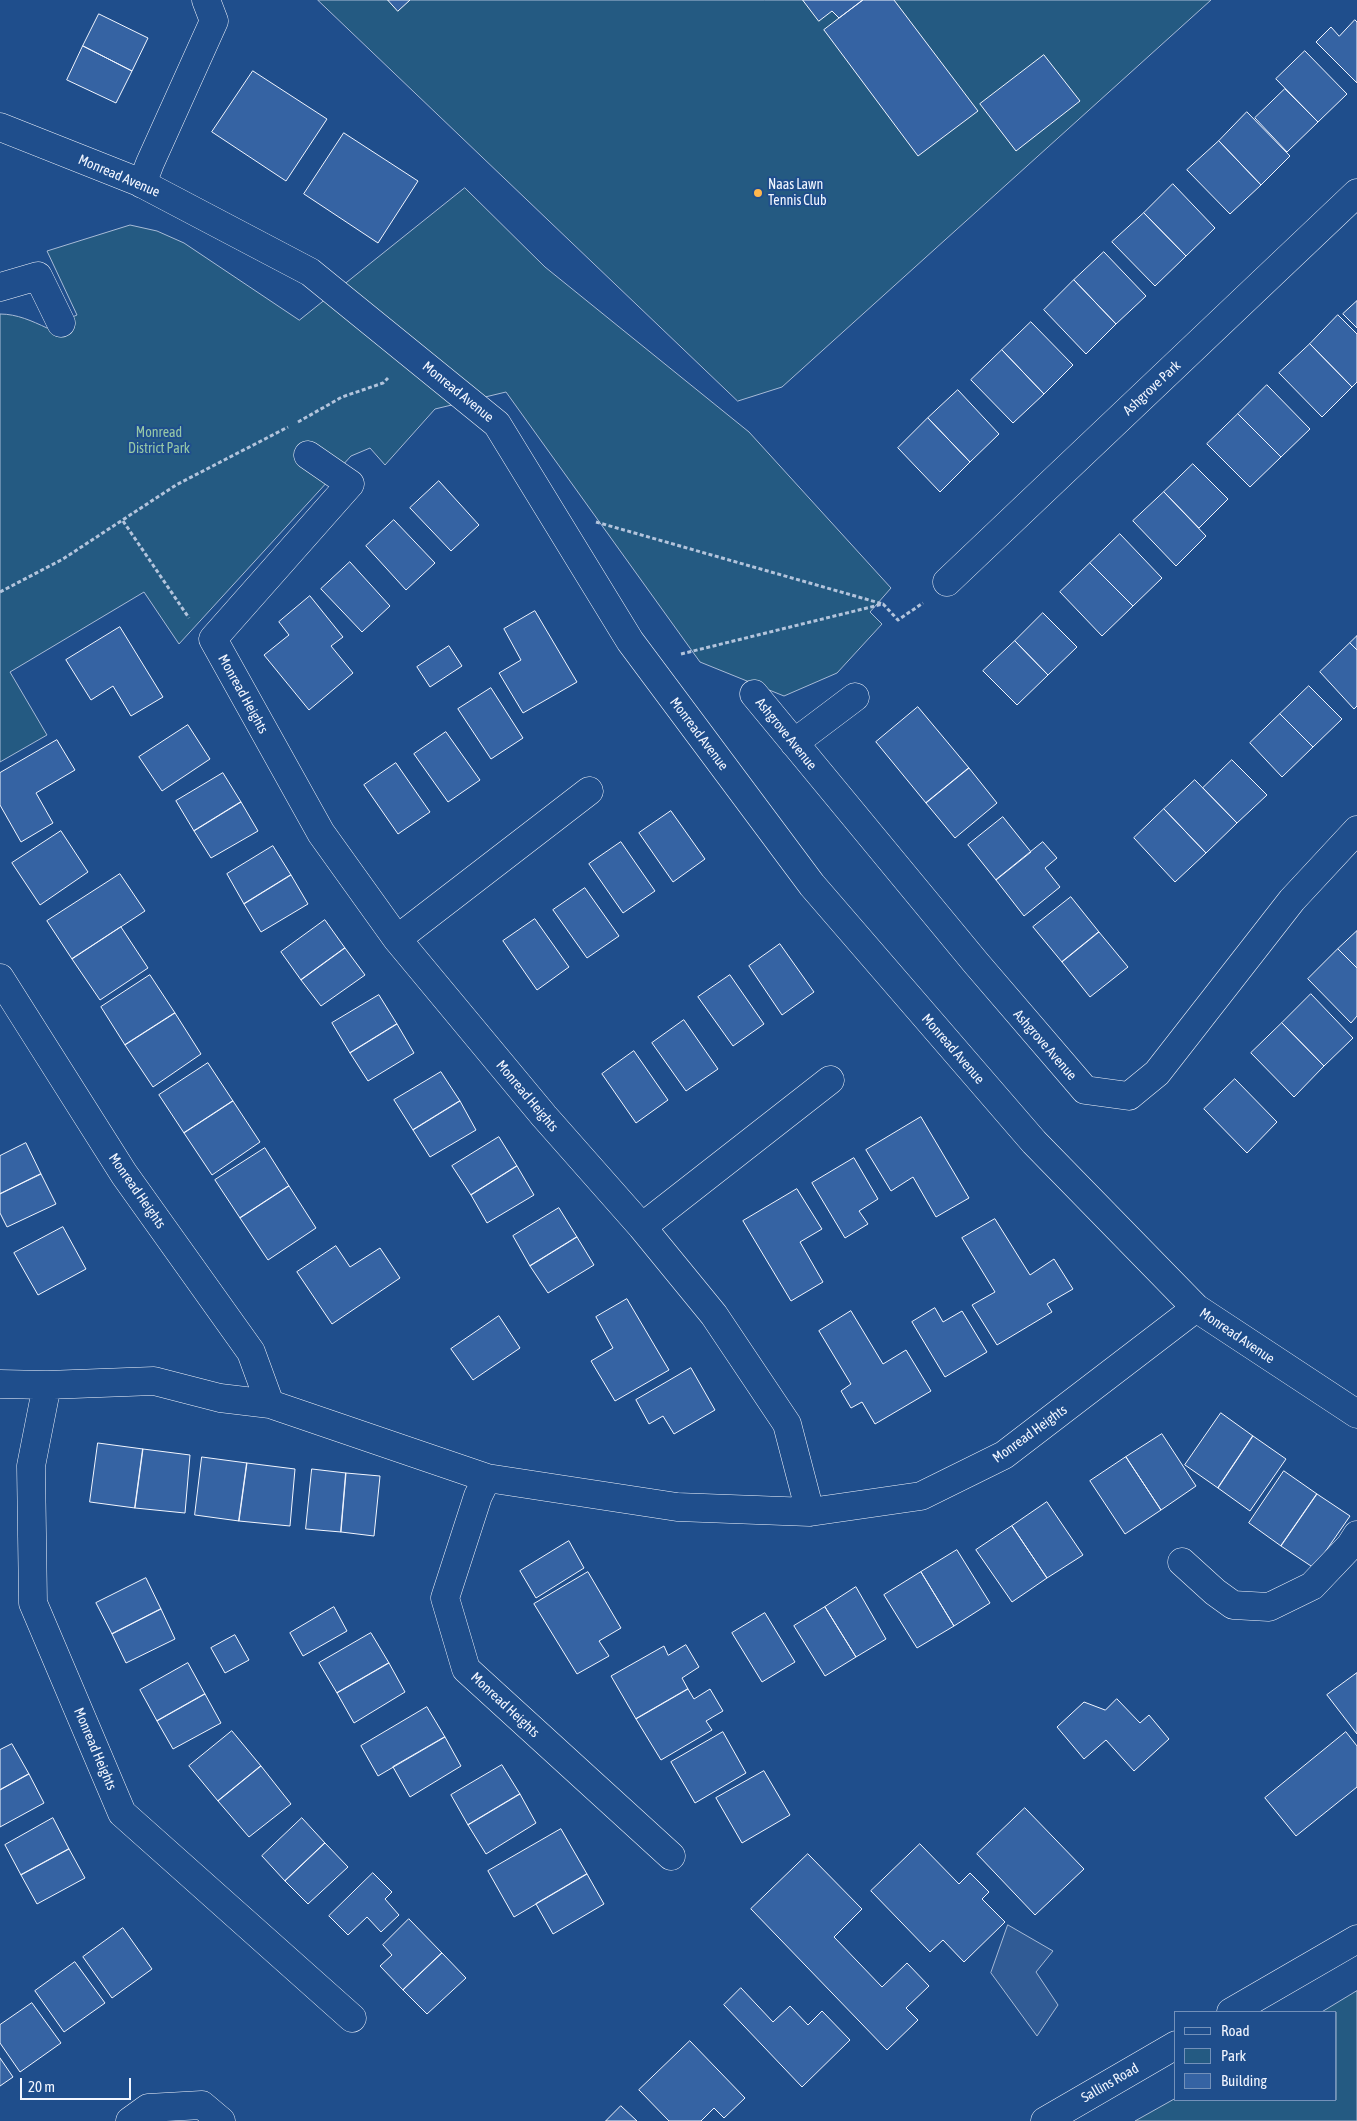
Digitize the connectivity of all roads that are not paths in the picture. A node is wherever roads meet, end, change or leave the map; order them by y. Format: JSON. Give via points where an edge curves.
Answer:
{"nodes":[{"id":1,"x":206,"y":0,"type":"edge"},
{"id":2,"x":0,"y":127,"type":"edge"},
{"id":3,"x":142,"y":184,"type":"junction"},
{"id":4,"x":1357,"y":193,"type":"edge"},
{"id":5,"x":0,"y":287,"type":"edge"},
{"id":6,"x":61,"y":323,"type":"dead end"},
{"id":7,"x":308,"y":455,"type":"dead end"},
{"id":8,"x":947,"y":582,"type":"dead end"},
{"id":9,"x":754,"y":694,"type":"dead end"},
{"id":10,"x":855,"y":697,"type":"dead end"},
{"id":11,"x":794,"y":743,"type":"junction"},
{"id":12,"x":589,"y":790,"type":"dead end"},
{"id":13,"x":1357,"y":830,"type":"edge"},
{"id":14,"x":397,"y":939,"type":"junction"},
{"id":15,"x":0,"y":978,"type":"edge"},
{"id":16,"x":830,"y":1080,"type":"dead end"},
{"id":17,"x":642,"y":1227,"type":"junction"},
{"id":18,"x":1196,"y":1308,"type":"junction"},
{"id":19,"x":0,"y":1384,"type":"edge"},
{"id":20,"x":46,"y":1385,"type":"junction"},
{"id":21,"x":270,"y":1404,"type":"junction"},
{"id":22,"x":1357,"y":1414,"type":"edge"},
{"id":23,"x":488,"y":1478,"type":"junction"},
{"id":24,"x":810,"y":1512,"type":"junction"},
{"id":25,"x":1357,"y":1536,"type":"edge"},
{"id":26,"x":1182,"y":1562,"type":"dead end"},
{"id":27,"x":671,"y":1856,"type":"dead end"},
{"id":28,"x":1357,"y":1939,"type":"edge"},
{"id":29,"x":1233,"y":2011,"type":"edge"},
{"id":30,"x":352,"y":2018,"type":"dead end"},
{"id":31,"x":1174,"y":2046,"type":"edge"},
{"id":32,"x":130,"y":2121,"type":"edge"},
{"id":33,"x":221,"y":2121,"type":"edge"},
{"id":34,"x":1045,"y":2121,"type":"edge"}],
"edges":[{"from":1,"to":3,"type":"street","via":[[214,21]]},
{"from":2,"to":3,"type":"street","name":"Monread Avenue"},
{"from":3,"to":18,"type":"street","name":"Monread Avenue","via":[[310,272],[497,424],[630,641],[812,885],[1034,1142]]},
{"from":4,"to":8,"type":"street","name":"Ashgrove Park"},
{"from":5,"to":6,"type":"street","via":[[38,276]]},
{"from":7,"to":14,"type":"street","name":"Monread Heights","via":[[350,484],[213,639],[321,833]]},
{"from":9,"to":11,"type":"street","name":"Ashgrove Avenue"},
{"from":10,"to":11,"type":"street"},
{"from":11,"to":13,"type":"street","name":"Ashgrove Avenue","via":[[1084,1090],[1129,1096],[1157,1073],[1292,900]]},
{"from":12,"to":14,"type":"street"},
{"from":14,"to":17,"type":"street","name":"Monread Heights","via":[[544,1116]]},
{"from":15,"to":21,"type":"street","name":"Monread Heights","via":[[124,1174],[251,1352]]},
{"from":16,"to":17,"type":"street"},
{"from":17,"to":24,"type":"street","name":"Monread Heights","via":[[714,1315],[787,1424]]},
{"from":18,"to":22,"type":"street","name":"Monread Avenue"},
{"from":18,"to":24,"type":"street","name":"Monread Heights","via":[[1004,1455],[922,1496]]},
{"from":19,"to":20,"type":"street","name":"Monread Heights"},
{"from":20,"to":21,"type":"street","name":"Monread Heights","via":[[154,1381],[220,1398]]},
{"from":20,"to":30,"type":"street","name":"Monread Heights","via":[[31,1466],[33,1603],[122,1813]]},
{"from":21,"to":23,"type":"street","name":"Monread Heights"},
{"from":23,"to":24,"type":"street","name":"Monread Heights","via":[[677,1507]]},
{"from":23,"to":27,"type":"street","name":"Monread Heights","via":[[478,1496],[445,1598],[466,1669]]},
{"from":25,"to":26,"type":"street","via":[[1312,1586],[1269,1607],[1233,1605]]},
{"from":28,"to":29,"type":"street"},
{"from":31,"to":34,"type":"street","name":"Sallins Road"},
{"from":32,"to":33,"type":"street","via":[[148,2108],[202,2105]]}]}
